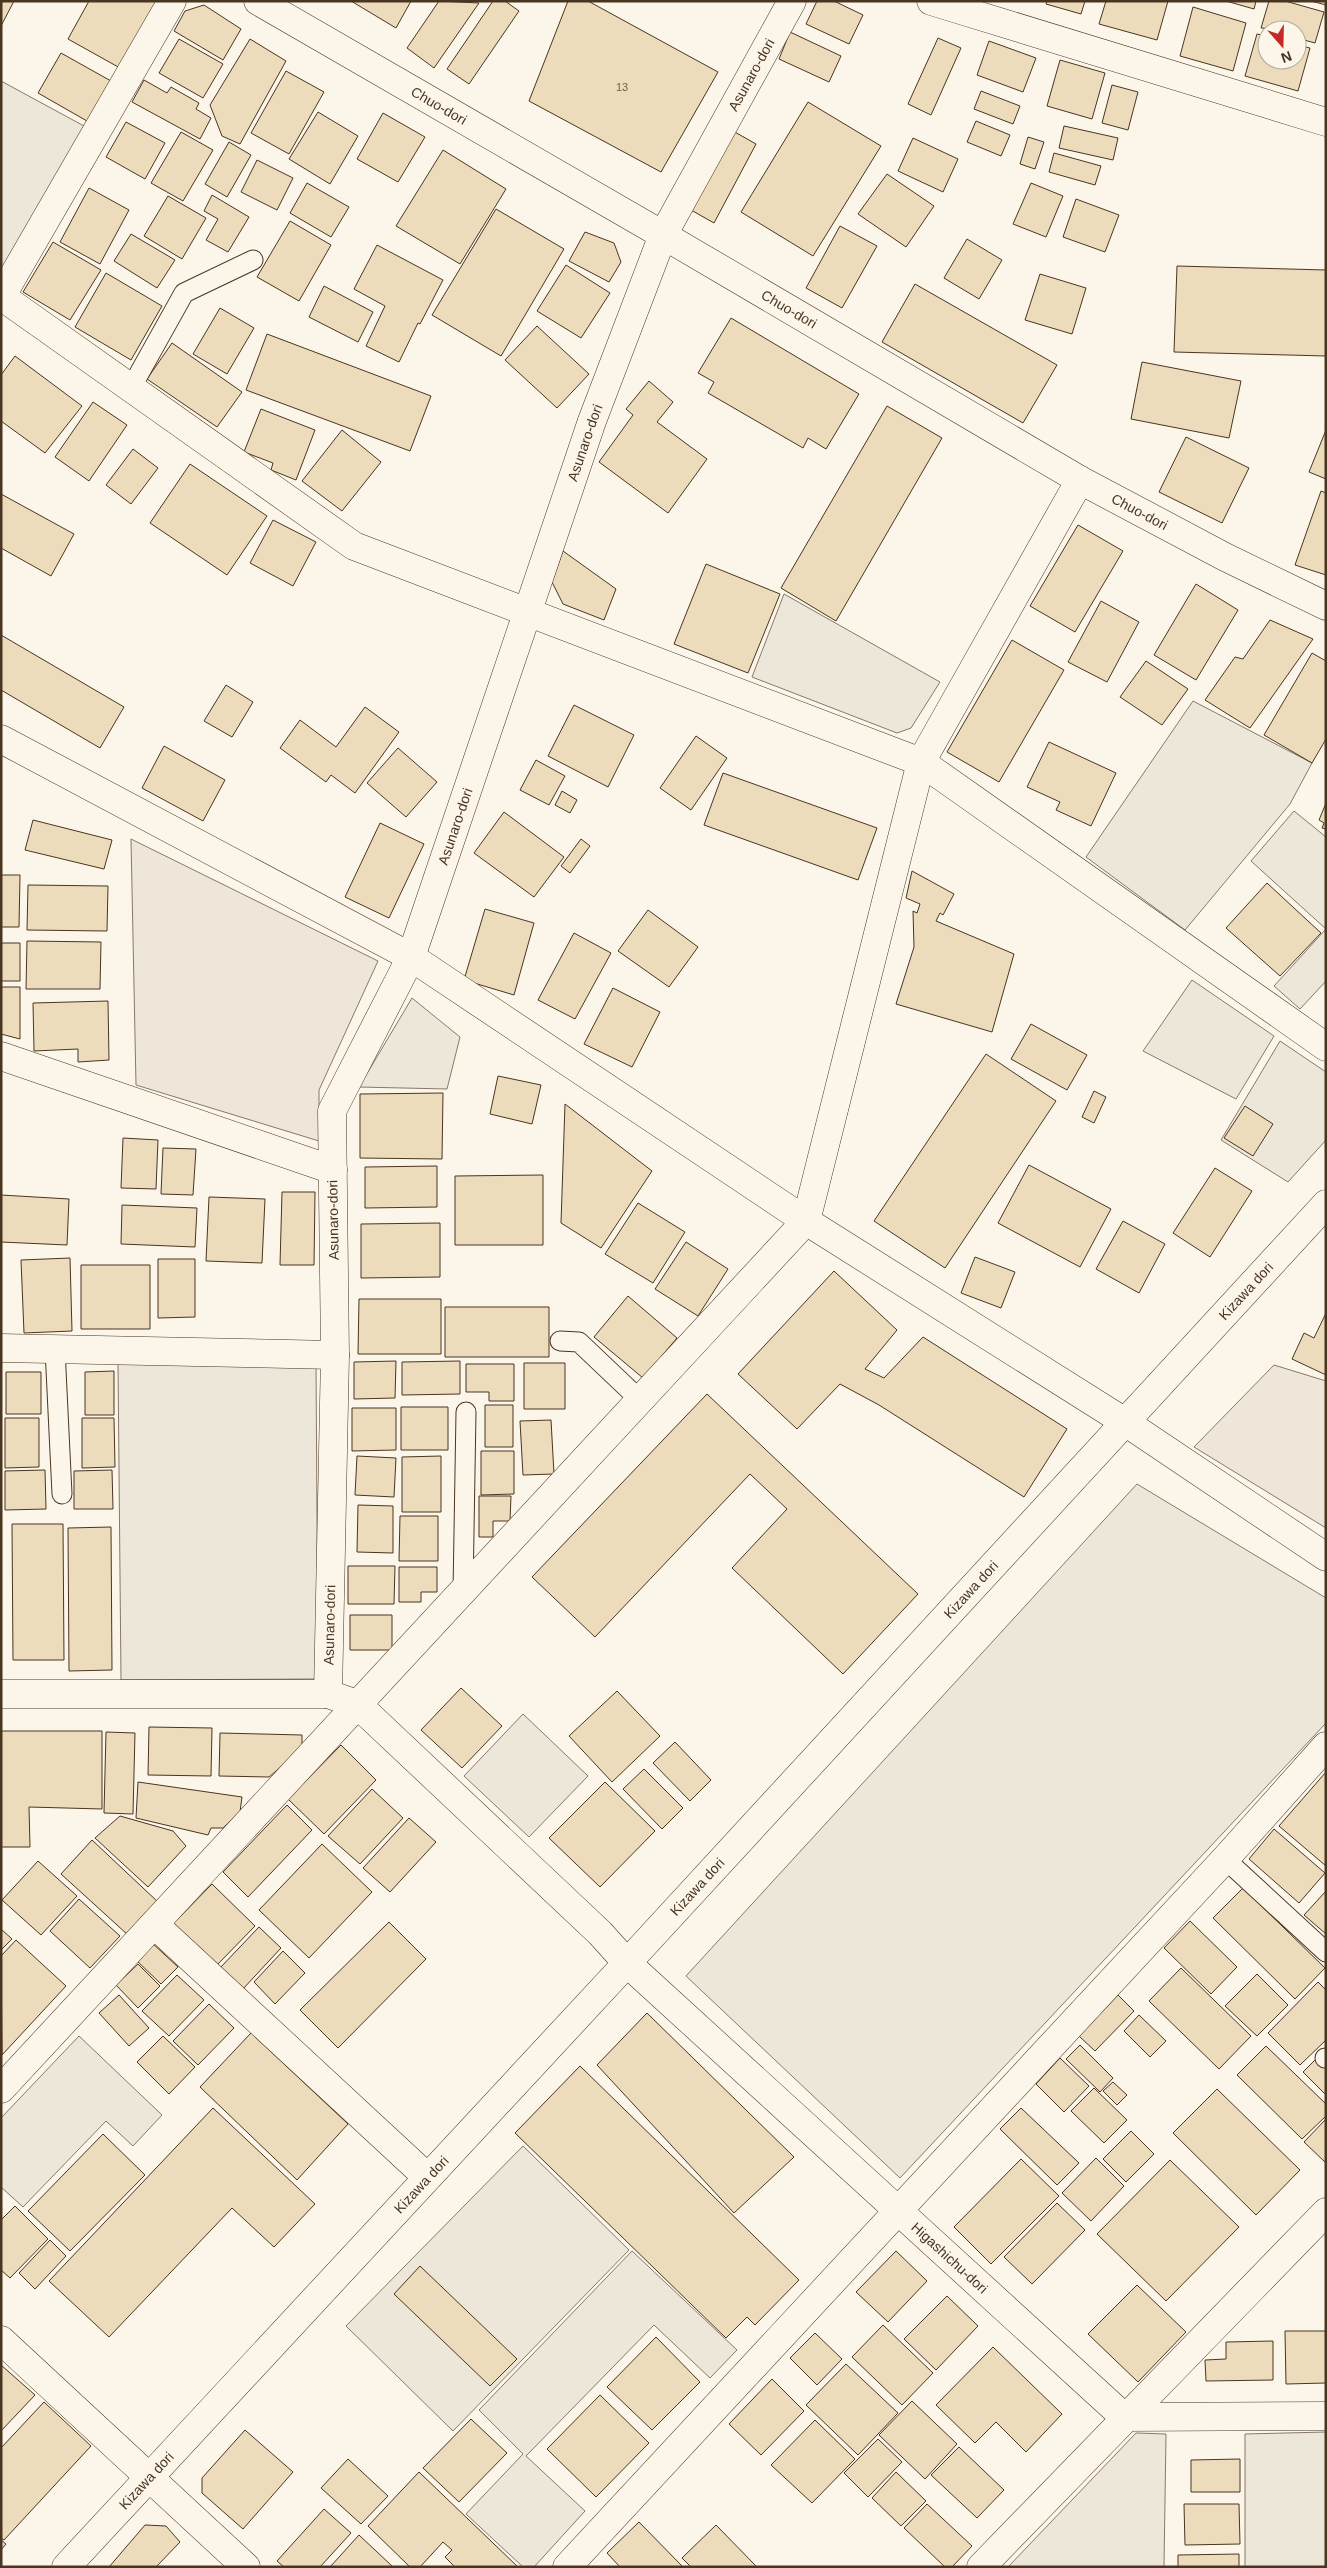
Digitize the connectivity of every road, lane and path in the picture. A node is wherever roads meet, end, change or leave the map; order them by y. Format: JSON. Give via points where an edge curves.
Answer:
{"nodes":[{"id":1,"x":172,"y":1,"type":"edge"},
{"id":2,"x":258,"y":1,"type":"edge"},
{"id":3,"x":792,"y":1,"type":"edge"},
{"id":4,"x":931,"y":1,"type":"edge"},
{"id":5,"x":287,"y":8,"type":"edge"},
{"id":6,"x":1325,"y":117,"type":"edge"},
{"id":7,"x":663,"y":235,"type":"junction"},
{"id":8,"x":253,"y":260,"type":"dead end"},
{"id":9,"x":1,"y":297,"type":"edge"},
{"id":10,"x":131,"y":388,"type":"junction"},
{"id":11,"x":1080,"y":480,"type":"junction"},
{"id":12,"x":1326,"y":606,"type":"edge"},
{"id":13,"x":527,"y":614,"type":"junction"},
{"id":14,"x":1,"y":739,"type":"edge"},
{"id":15,"x":921,"y":762,"type":"junction"},
{"id":16,"x":411,"y":957,"type":"junction"},
{"id":17,"x":1326,"y":1047,"type":"edge"},
{"id":18,"x":1,"y":1056,"type":"edge"},
{"id":19,"x":333,"y":1170,"type":"junction"},
{"id":20,"x":1326,"y":1204,"type":"edge"},
{"id":21,"x":806,"y":1221,"type":"junction"},
{"id":22,"x":560,"y":1341,"type":"dead end"},
{"id":23,"x":1,"y":1348,"type":"edge"},
{"id":24,"x":55,"y":1349,"type":"junction"},
{"id":25,"x":336,"y":1355,"type":"junction"},
{"id":26,"x":640,"y":1400,"type":"junction"},
{"id":27,"x":466,"y":1412,"type":"dead end"},
{"id":28,"x":1125,"y":1422,"type":"junction"},
{"id":29,"x":62,"y":1494,"type":"dead end"},
{"id":30,"x":1326,"y":1557,"type":"edge"},
{"id":31,"x":463,"y":1592,"type":"junction"},
{"id":32,"x":1,"y":1694,"type":"edge"},
{"id":33,"x":328,"y":1694,"type":"junction"},
{"id":34,"x":357,"y":1704,"type":"junction"},
{"id":35,"x":1326,"y":1746,"type":"edge"},
{"id":36,"x":1225,"y":1859,"type":"junction"},
{"id":37,"x":155,"y":1924,"type":"junction"},
{"id":38,"x":1326,"y":1952,"type":"edge"},
{"id":39,"x":627,"y":1963,"type":"junction"},
{"id":40,"x":1,"y":2089,"type":"edge"},
{"id":41,"x":426,"y":2177,"type":"junction"},
{"id":42,"x":897,"y":2212,"type":"junction"},
{"id":43,"x":1326,"y":2212,"type":"edge"},
{"id":44,"x":1,"y":2340,"type":"edge"},
{"id":45,"x":1326,"y":2416,"type":"edge"},
{"id":46,"x":1124,"y":2417,"type":"junction"},
{"id":47,"x":150,"y":2476,"type":"junction"},
{"id":48,"x":66,"y":2567,"type":"edge"},
{"id":49,"x":246,"y":2567,"type":"edge"},
{"id":50,"x":567,"y":2567,"type":"edge"},
{"id":51,"x":981,"y":2567,"type":"edge"}],
"edges":[{"from":1,"to":9,"type":"street"},
{"from":2,"to":5,"type":"street","name":"Chuo-dori"},
{"from":3,"to":7,"type":"street","name":"Asunaro-dori"},
{"from":4,"to":6,"type":"street"},
{"from":5,"to":7,"type":"street","name":"Chuo-dori"},
{"from":7,"to":11,"type":"street","name":"Chuo-dori"},
{"from":7,"to":13,"type":"street","name":"Asunaro-dori","via":[[592,421]]},
{"from":8,"to":10,"type":"lane","via":[[184,293]]},
{"from":9,"to":10,"type":"street"},
{"from":10,"to":13,"type":"street","via":[[354,546]]},
{"from":11,"to":12,"type":"street","name":"Chuo-dori"},
{"from":11,"to":15,"type":"street"},
{"from":13,"to":15,"type":"street"},
{"from":13,"to":16,"type":"street","name":"Asunaro-dori"},
{"from":14,"to":16,"type":"street"},
{"from":15,"to":17,"type":"street"},
{"from":15,"to":21,"type":"street"},
{"from":16,"to":19,"type":"street","name":"Asunaro-dori","via":[[332,1111]]},
{"from":16,"to":21,"type":"street"},
{"from":18,"to":19,"type":"street"},
{"from":19,"to":25,"type":"street","name":"Asunaro-dori"},
{"from":20,"to":28,"type":"street","name":"Kizawa dori"},
{"from":21,"to":26,"type":"street"},
{"from":21,"to":28,"type":"street"},
{"from":22,"to":26,"type":"lane","via":[[579,1342]]},
{"from":23,"to":24,"type":"street"},
{"from":24,"to":25,"type":"street"},
{"from":24,"to":29,"type":"lane"},
{"from":25,"to":33,"type":"street","name":"Asunaro-dori"},
{"from":26,"to":31,"type":"street"},
{"from":27,"to":31,"type":"lane"},
{"from":28,"to":30,"type":"street"},
{"from":28,"to":39,"type":"street","name":"Kizawa dori"},
{"from":31,"to":34,"type":"street"},
{"from":32,"to":33,"type":"street"},
{"from":33,"to":34,"type":"street"},
{"from":34,"to":37,"type":"street"},
{"from":34,"to":39,"type":"street","name":"Higashichu-dori","via":[[600,1933]]},
{"from":35,"to":36,"type":"street"},
{"from":36,"to":38,"type":"lane"},
{"from":36,"to":42,"type":"street"},
{"from":37,"to":40,"type":"street"},
{"from":37,"to":41,"type":"street"},
{"from":39,"to":41,"type":"street","name":"Kizawa dori"},
{"from":39,"to":42,"type":"street","name":"Higashichu-dori"},
{"from":41,"to":47,"type":"street","name":"Kizawa dori"},
{"from":42,"to":46,"type":"street","name":"Higashichu-dori"},
{"from":42,"to":50,"type":"street"},
{"from":43,"to":46,"type":"street"},
{"from":44,"to":47,"type":"street"},
{"from":45,"to":46,"type":"street"},
{"from":46,"to":51,"type":"street"},
{"from":47,"to":48,"type":"street","name":"Kizawa dori"},
{"from":47,"to":49,"type":"street"}]}
